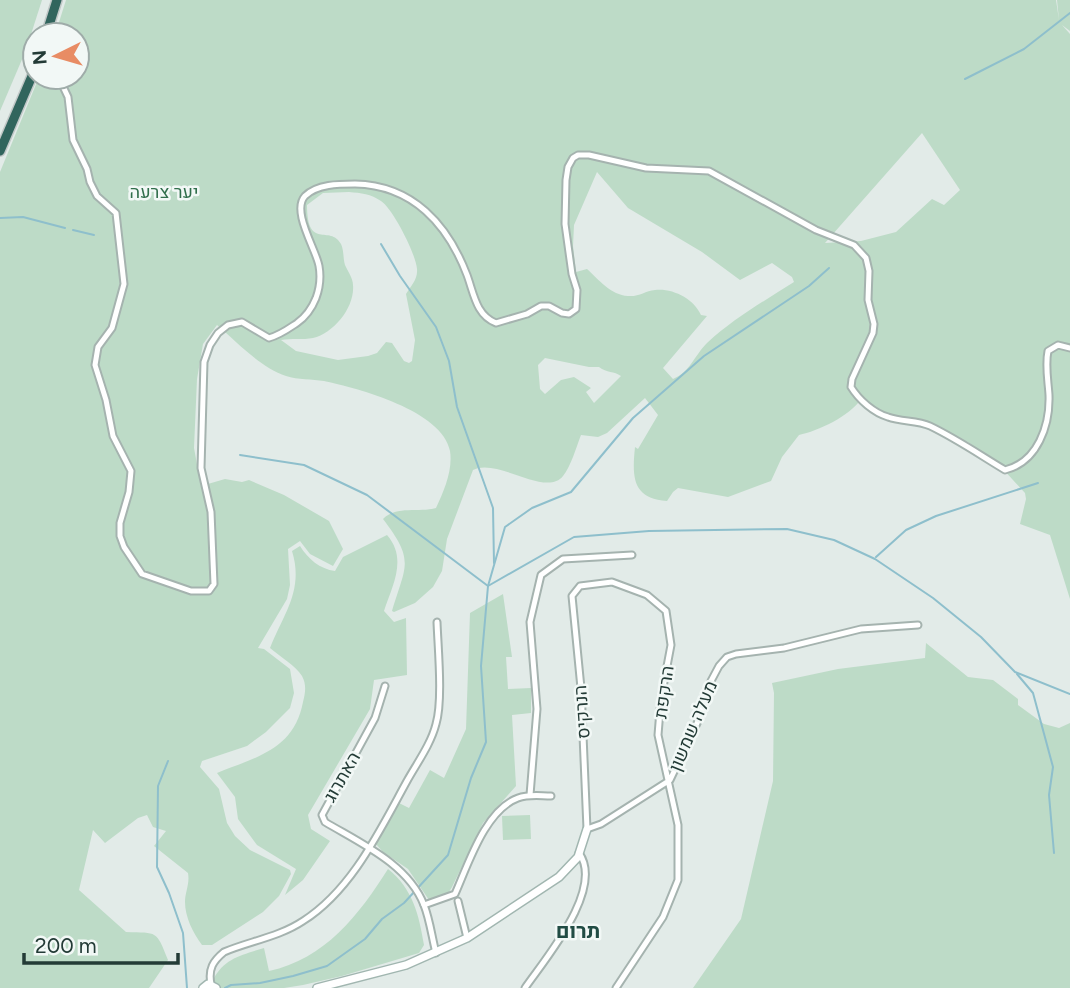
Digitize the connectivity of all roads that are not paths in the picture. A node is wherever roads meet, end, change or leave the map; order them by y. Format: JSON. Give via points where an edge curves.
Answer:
{"nodes":[{"id":1,"x":57,"y":0,"type":"edge"},
{"id":2,"x":50,"y":21,"type":"edge"},
{"id":3,"x":26,"y":91,"type":"edge"},
{"id":4,"x":65,"y":91,"type":"edge"},
{"id":5,"x":0,"y":151,"type":"edge"},
{"id":6,"x":1070,"y":348,"type":"edge"},
{"id":7,"x":632,"y":555,"type":"dead end"},
{"id":8,"x":572,"y":596,"type":"joint"},
{"id":9,"x":437,"y":622,"type":"dead end"},
{"id":10,"x":918,"y":625,"type":"dead end"},
{"id":11,"x":385,"y":686,"type":"dead end"},
{"id":12,"x":670,"y":780,"type":"junction"},
{"id":13,"x":530,"y":795,"type":"junction"},
{"id":14,"x":551,"y":796,"type":"dead end"},
{"id":15,"x":587,"y":829,"type":"junction"},
{"id":16,"x":368,"y":849,"type":"junction"},
{"id":17,"x":579,"y":853,"type":"junction"},
{"id":18,"x":458,"y":901,"type":"dead end"},
{"id":19,"x":424,"y":905,"type":"junction"},
{"id":20,"x":467,"y":938,"type":"junction"},
{"id":21,"x":436,"y":953,"type":"junction"},
{"id":22,"x":213,"y":986,"type":"edge"},
{"id":23,"x":203,"y":988,"type":"edge"},
{"id":24,"x":317,"y":988,"type":"edge"},
{"id":25,"x":525,"y":988,"type":"edge"},
{"id":26,"x":616,"y":988,"type":"edge"}],
"edges":[{"from":1,"to":2,"type":"highway"},
{"from":3,"to":5,"type":"highway"},
{"from":4,"to":6,"type":"street","via":[[73,140],[90,182],[97,196],[116,213],[124,284],[112,328],[98,347],[95,365],[113,436],[131,471],[120,536],[142,575],[191,591],[209,591],[214,584],[211,512],[200,458],[204,362],[210,345],[228,325],[242,322],[269,338],[308,313],[321,279],[301,203],[315,189],[338,184],[382,187],[425,209],[449,239],[480,311],[496,323],[541,306],[569,314],[576,309],[565,224],[566,180],[573,158],[589,155],[646,168],[709,172],[816,230],[854,245],[866,258],[874,324],[852,379],[856,395],[879,413],[923,423],[1005,470],[1024,462],[1040,441],[1048,405],[1048,351],[1058,345]]},
{"from":7,"to":13,"type":"street","via":[[563,559],[541,575],[530,622],[537,709]]},
{"from":8,"to":12,"type":"street","name":"הרקפת","via":[[580,586],[612,582],[647,595],[666,611],[671,645],[659,735]]},
{"from":8,"to":15,"type":"street","name":"הנרקיס"},
{"from":9,"to":16,"type":"street","via":[[436,724]]},
{"from":10,"to":12,"type":"street","name":"מעלה שמשון","via":[[860,629],[727,657],[711,681]]},
{"from":11,"to":16,"type":"street","name":"האתרוג","via":[[375,718],[322,815],[325,822]]},
{"from":12,"to":15,"type":"street","name":"מעלה שמשון"},
{"from":12,"to":26,"type":"street","name":"הרקפת","via":[[678,825],[678,880],[663,918]]},
{"from":13,"to":14,"type":"street"},
{"from":13,"to":19,"type":"street","via":[[496,814],[454,894]]},
{"from":15,"to":17,"type":"street"},
{"from":16,"to":19,"type":"street","via":[[405,876]]},
{"from":16,"to":22,"type":"street","via":[[338,891],[305,920],[216,958],[209,974]]},
{"from":17,"to":20,"type":"street","via":[[559,877]]},
{"from":17,"to":25,"type":"street","via":[[586,871],[580,904]]},
{"from":18,"to":20,"type":"street"},
{"from":19,"to":21,"type":"street"},
{"from":20,"to":21,"type":"street"},
{"from":21,"to":24,"type":"street"},
{"from":22,"to":23,"type":"street"}]}
